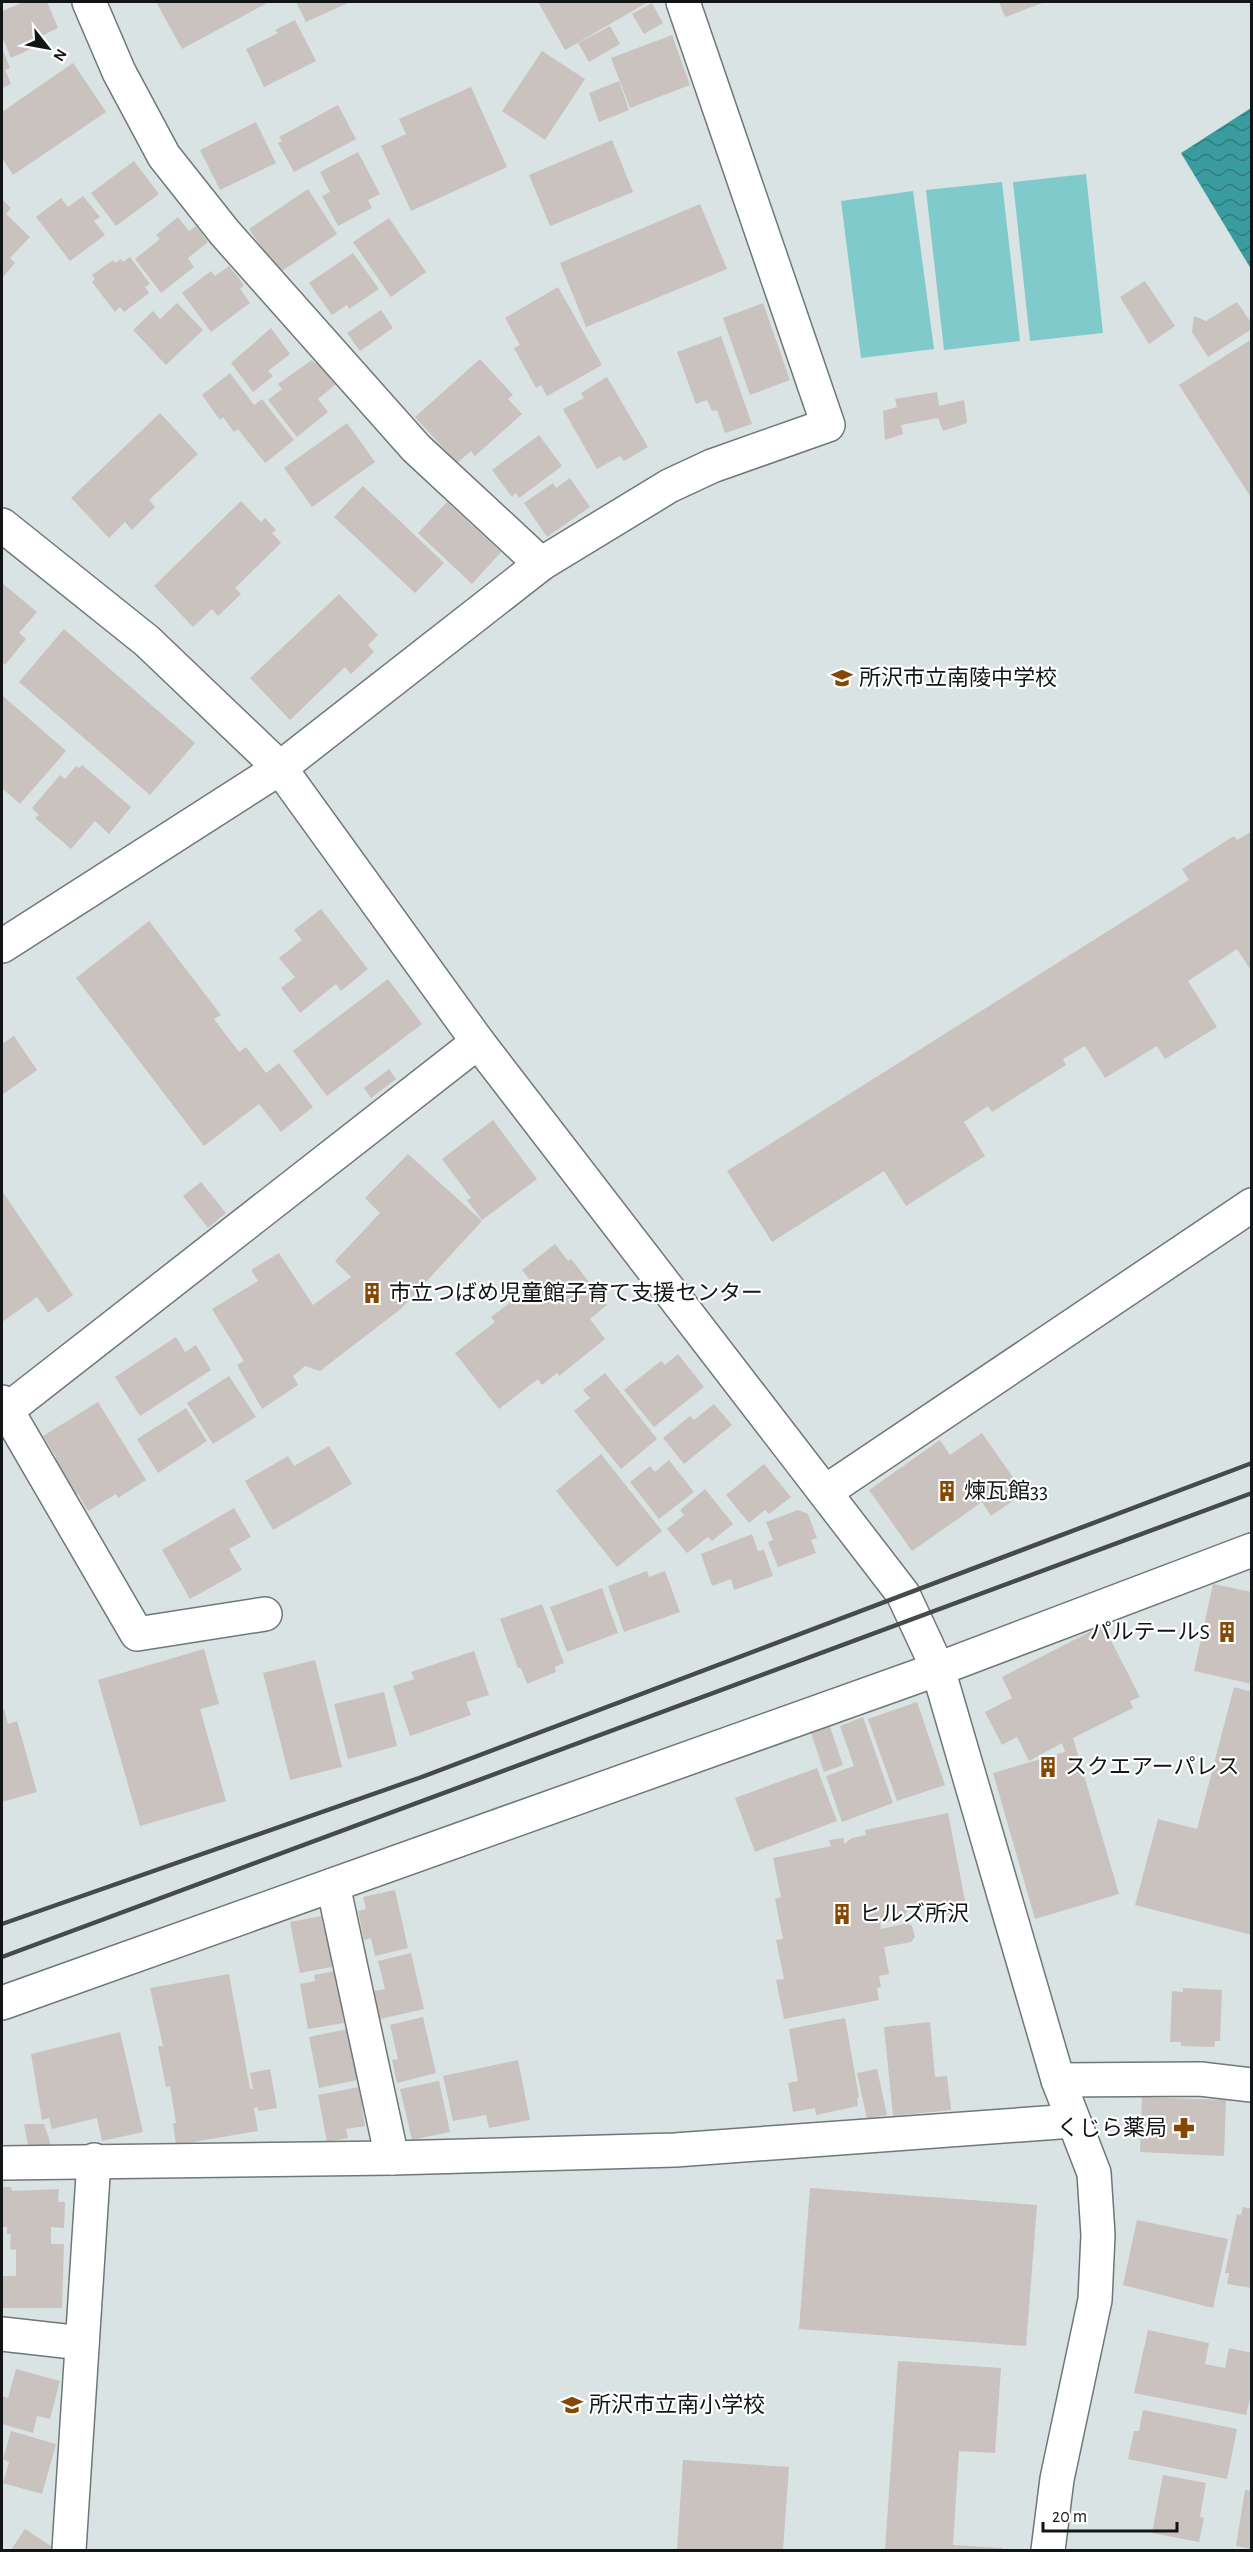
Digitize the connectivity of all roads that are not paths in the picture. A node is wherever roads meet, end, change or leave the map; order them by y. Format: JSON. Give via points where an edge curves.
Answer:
{"nodes":[{"id":1,"x":89,"y":2,"type":"edge"},
{"id":2,"x":683,"y":2,"type":"edge"},
{"id":3,"x":2,"y":525,"type":"edge"},
{"id":4,"x":541,"y":564,"type":"junction"},
{"id":5,"x":280,"y":768,"type":"junction"},
{"id":6,"x":2,"y":946,"type":"edge"},
{"id":7,"x":478,"y":1042,"type":"junction"},
{"id":8,"x":1251,"y":1205,"type":"edge"},
{"id":9,"x":4,"y":1406,"type":"edge"},
{"id":10,"x":825,"y":1492,"type":"junction"},
{"id":11,"x":1251,"y":1550,"type":"edge"},
{"id":12,"x":265,"y":1614,"type":"dead end"},
{"id":13,"x":938,"y":1669,"type":"junction"},
{"id":14,"x":333,"y":1885,"type":"junction"},
{"id":15,"x":2,"y":2003,"type":"edge"},
{"id":16,"x":1058,"y":2080,"type":"junction"},
{"id":17,"x":1251,"y":2085,"type":"edge"},
{"id":18,"x":1073,"y":2121,"type":"junction"},
{"id":19,"x":392,"y":2158,"type":"junction"},
{"id":20,"x":94,"y":2160,"type":"junction"},
{"id":21,"x":2,"y":2163,"type":"edge"},
{"id":22,"x":2,"y":2334,"type":"edge"},
{"id":23,"x":82,"y":2343,"type":"junction"},
{"id":24,"x":69,"y":2550,"type":"edge"},
{"id":25,"x":1048,"y":2550,"type":"edge"}],
"edges":[{"from":1,"to":4,"type":"street","via":[[119,72],[164,156],[225,233],[416,448]]},
{"from":2,"to":4,"type":"street","via":[[828,425],[712,466],[669,486]]},
{"from":3,"to":5,"type":"street","via":[[147,641]]},
{"from":4,"to":5,"type":"street"},
{"from":5,"to":6,"type":"street"},
{"from":5,"to":7,"type":"street"},
{"from":7,"to":9,"type":"street"},
{"from":7,"to":10,"type":"street"},
{"from":8,"to":10,"type":"street"},
{"from":9,"to":12,"type":"street","via":[[137,1634]]},
{"from":10,"to":13,"type":"street","via":[[903,1594]]},
{"from":11,"to":13,"type":"street"},
{"from":13,"to":14,"type":"street"},
{"from":13,"to":16,"type":"street"},
{"from":14,"to":15,"type":"street"},
{"from":14,"to":19,"type":"street"},
{"from":16,"to":17,"type":"street","via":[[1200,2079]]},
{"from":16,"to":18,"type":"street"},
{"from":18,"to":19,"type":"street","via":[[675,2150]]},
{"from":18,"to":25,"type":"street","via":[[1094,2173],[1098,2235],[1095,2300],[1057,2479]]},
{"from":19,"to":20,"type":"street"},
{"from":20,"to":21,"type":"street"},
{"from":20,"to":23,"type":"street"},
{"from":22,"to":23,"type":"street"},
{"from":23,"to":24,"type":"street"}]}
